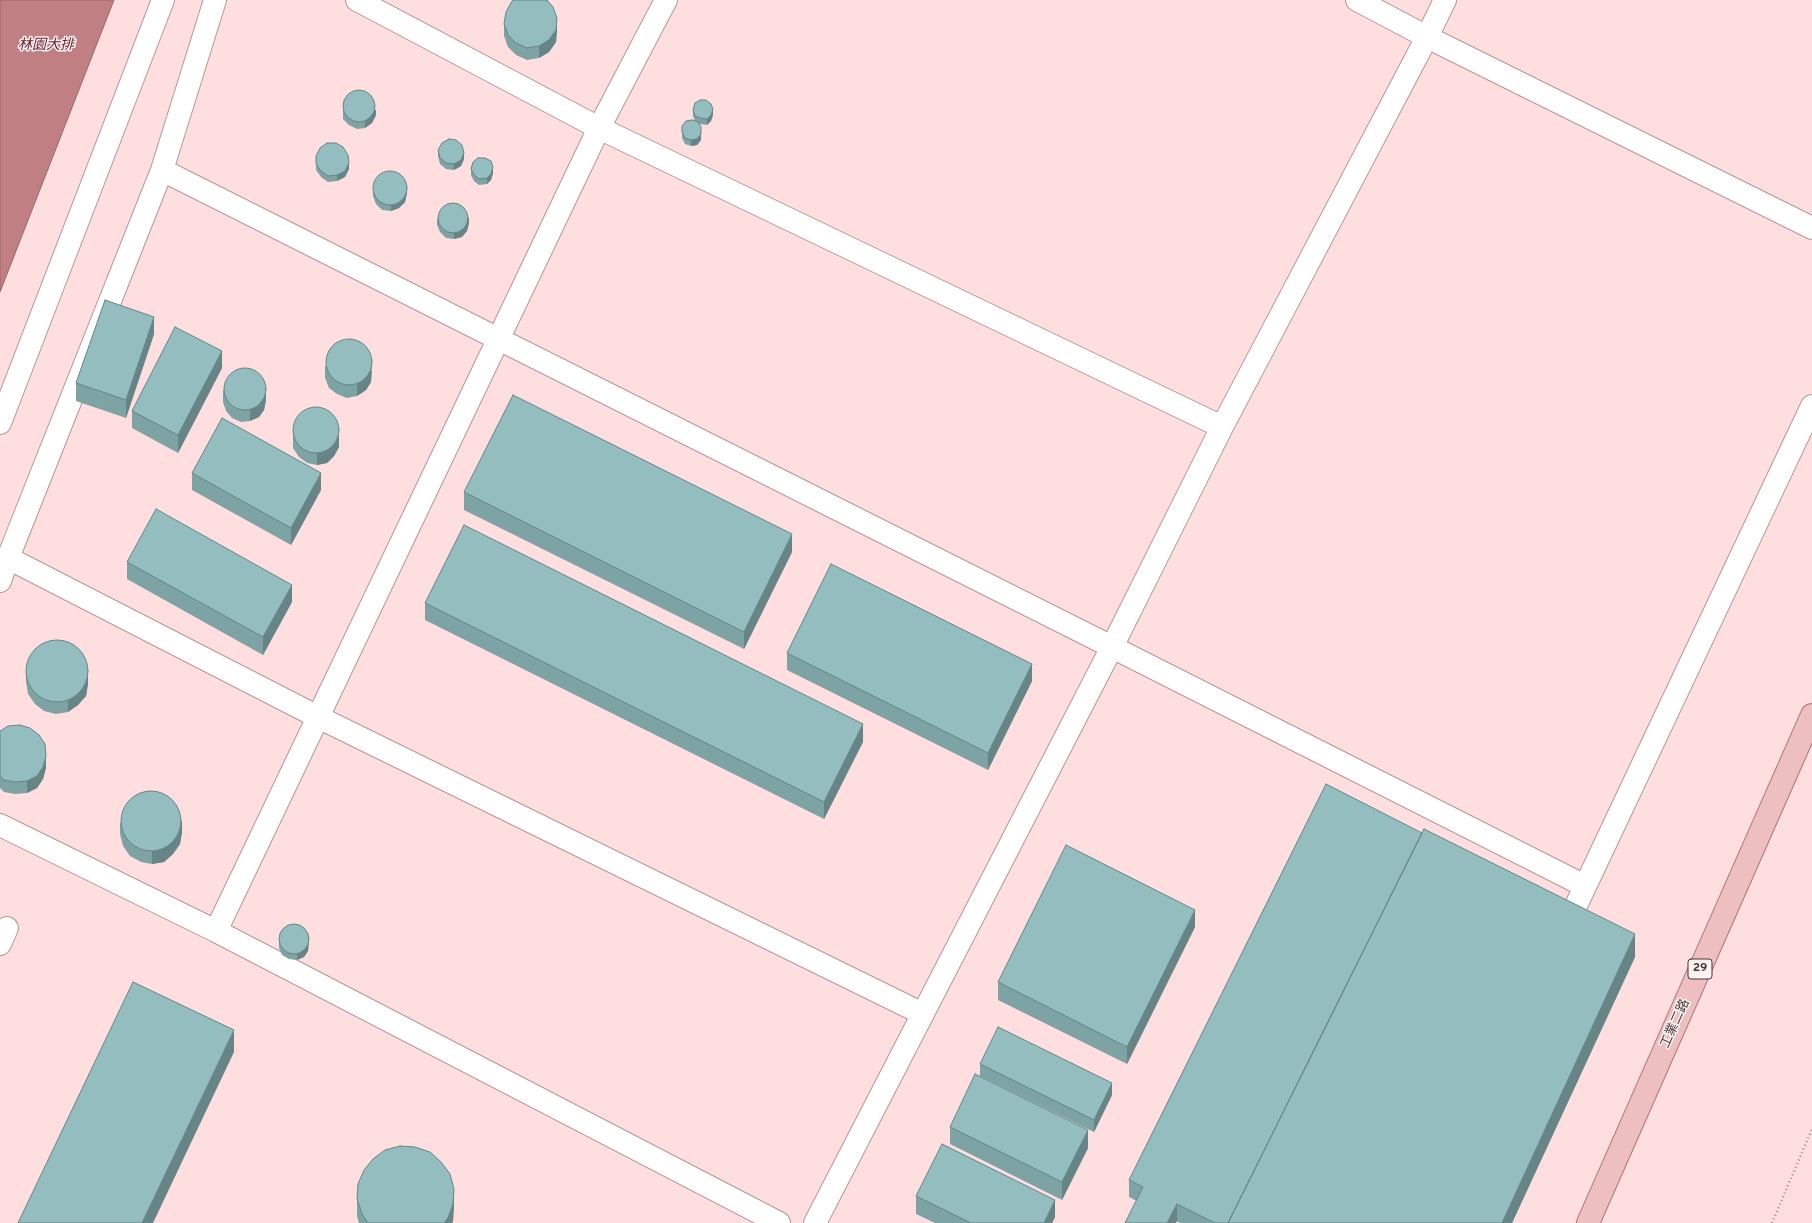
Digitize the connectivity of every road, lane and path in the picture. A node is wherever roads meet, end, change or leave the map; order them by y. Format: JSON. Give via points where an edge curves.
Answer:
{"nodes":[{"id":1,"x":163,"y":0,"type":"edge"},
{"id":2,"x":215,"y":0,"type":"edge"},
{"id":3,"x":357,"y":0,"type":"edge"},
{"id":4,"x":666,"y":0,"type":"edge"},
{"id":5,"x":1357,"y":0,"type":"edge"},
{"id":6,"x":1445,"y":0,"type":"edge"},
{"id":7,"x":1427,"y":37,"type":"junction"},
{"id":8,"x":599,"y":128,"type":"junction"},
{"id":9,"x":162,"y":170,"type":"junction"},
{"id":10,"x":1812,"y":228,"type":"edge"},
{"id":11,"x":498,"y":338,"type":"junction"},
{"id":12,"x":1812,"y":406,"type":"edge"},
{"id":13,"x":0,"y":423,"type":"edge"},
{"id":14,"x":1222,"y":427,"type":"junction"},
{"id":15,"x":8,"y":558,"type":"junction"},
{"id":16,"x":0,"y":581,"type":"edge"},
{"id":17,"x":1112,"y":647,"type":"junction"},
{"id":18,"x":1812,"y":715,"type":"edge"},
{"id":19,"x":318,"y":717,"type":"junction"},
{"id":20,"x":0,"y":825,"type":"edge"},
{"id":21,"x":1585,"y":886,"type":"junction"},
{"id":22,"x":216,"y":931,"type":"junction"},
{"id":23,"x":1554,"y":950,"type":"edge"},
{"id":24,"x":923,"y":1014,"type":"junction"},
{"id":25,"x":1812,"y":1129,"type":"edge"},
{"id":26,"x":779,"y":1223,"type":"edge"},
{"id":27,"x":815,"y":1223,"type":"edge"},
{"id":28,"x":1588,"y":1223,"type":"edge"},
{"id":29,"x":1772,"y":1223,"type":"edge"}],
"edges":[{"from":1,"to":13,"type":"street"},
{"from":2,"to":9,"type":"street"},
{"from":3,"to":8,"type":"street"},
{"from":4,"to":8,"type":"street"},
{"from":5,"to":7,"type":"street"},
{"from":6,"to":7,"type":"street"},
{"from":7,"to":10,"type":"street"},
{"from":7,"to":14,"type":"street"},
{"from":8,"to":11,"type":"street"},
{"from":8,"to":14,"type":"street"},
{"from":9,"to":11,"type":"street"},
{"from":9,"to":15,"type":"street"},
{"from":11,"to":17,"type":"street"},
{"from":11,"to":19,"type":"street"},
{"from":12,"to":21,"type":"street"},
{"from":14,"to":17,"type":"street"},
{"from":15,"to":16,"type":"street"},
{"from":15,"to":19,"type":"street"},
{"from":17,"to":21,"type":"street"},
{"from":17,"to":24,"type":"street"},
{"from":18,"to":28,"type":"main road","name":"工業二路","number":"29"},
{"from":19,"to":22,"type":"street"},
{"from":19,"to":24,"type":"street"},
{"from":20,"to":22,"type":"street"},
{"from":21,"to":23,"type":"street"},
{"from":22,"to":26,"type":"street"},
{"from":24,"to":27,"type":"street"},
{"from":25,"to":29,"type":"path"}]}
